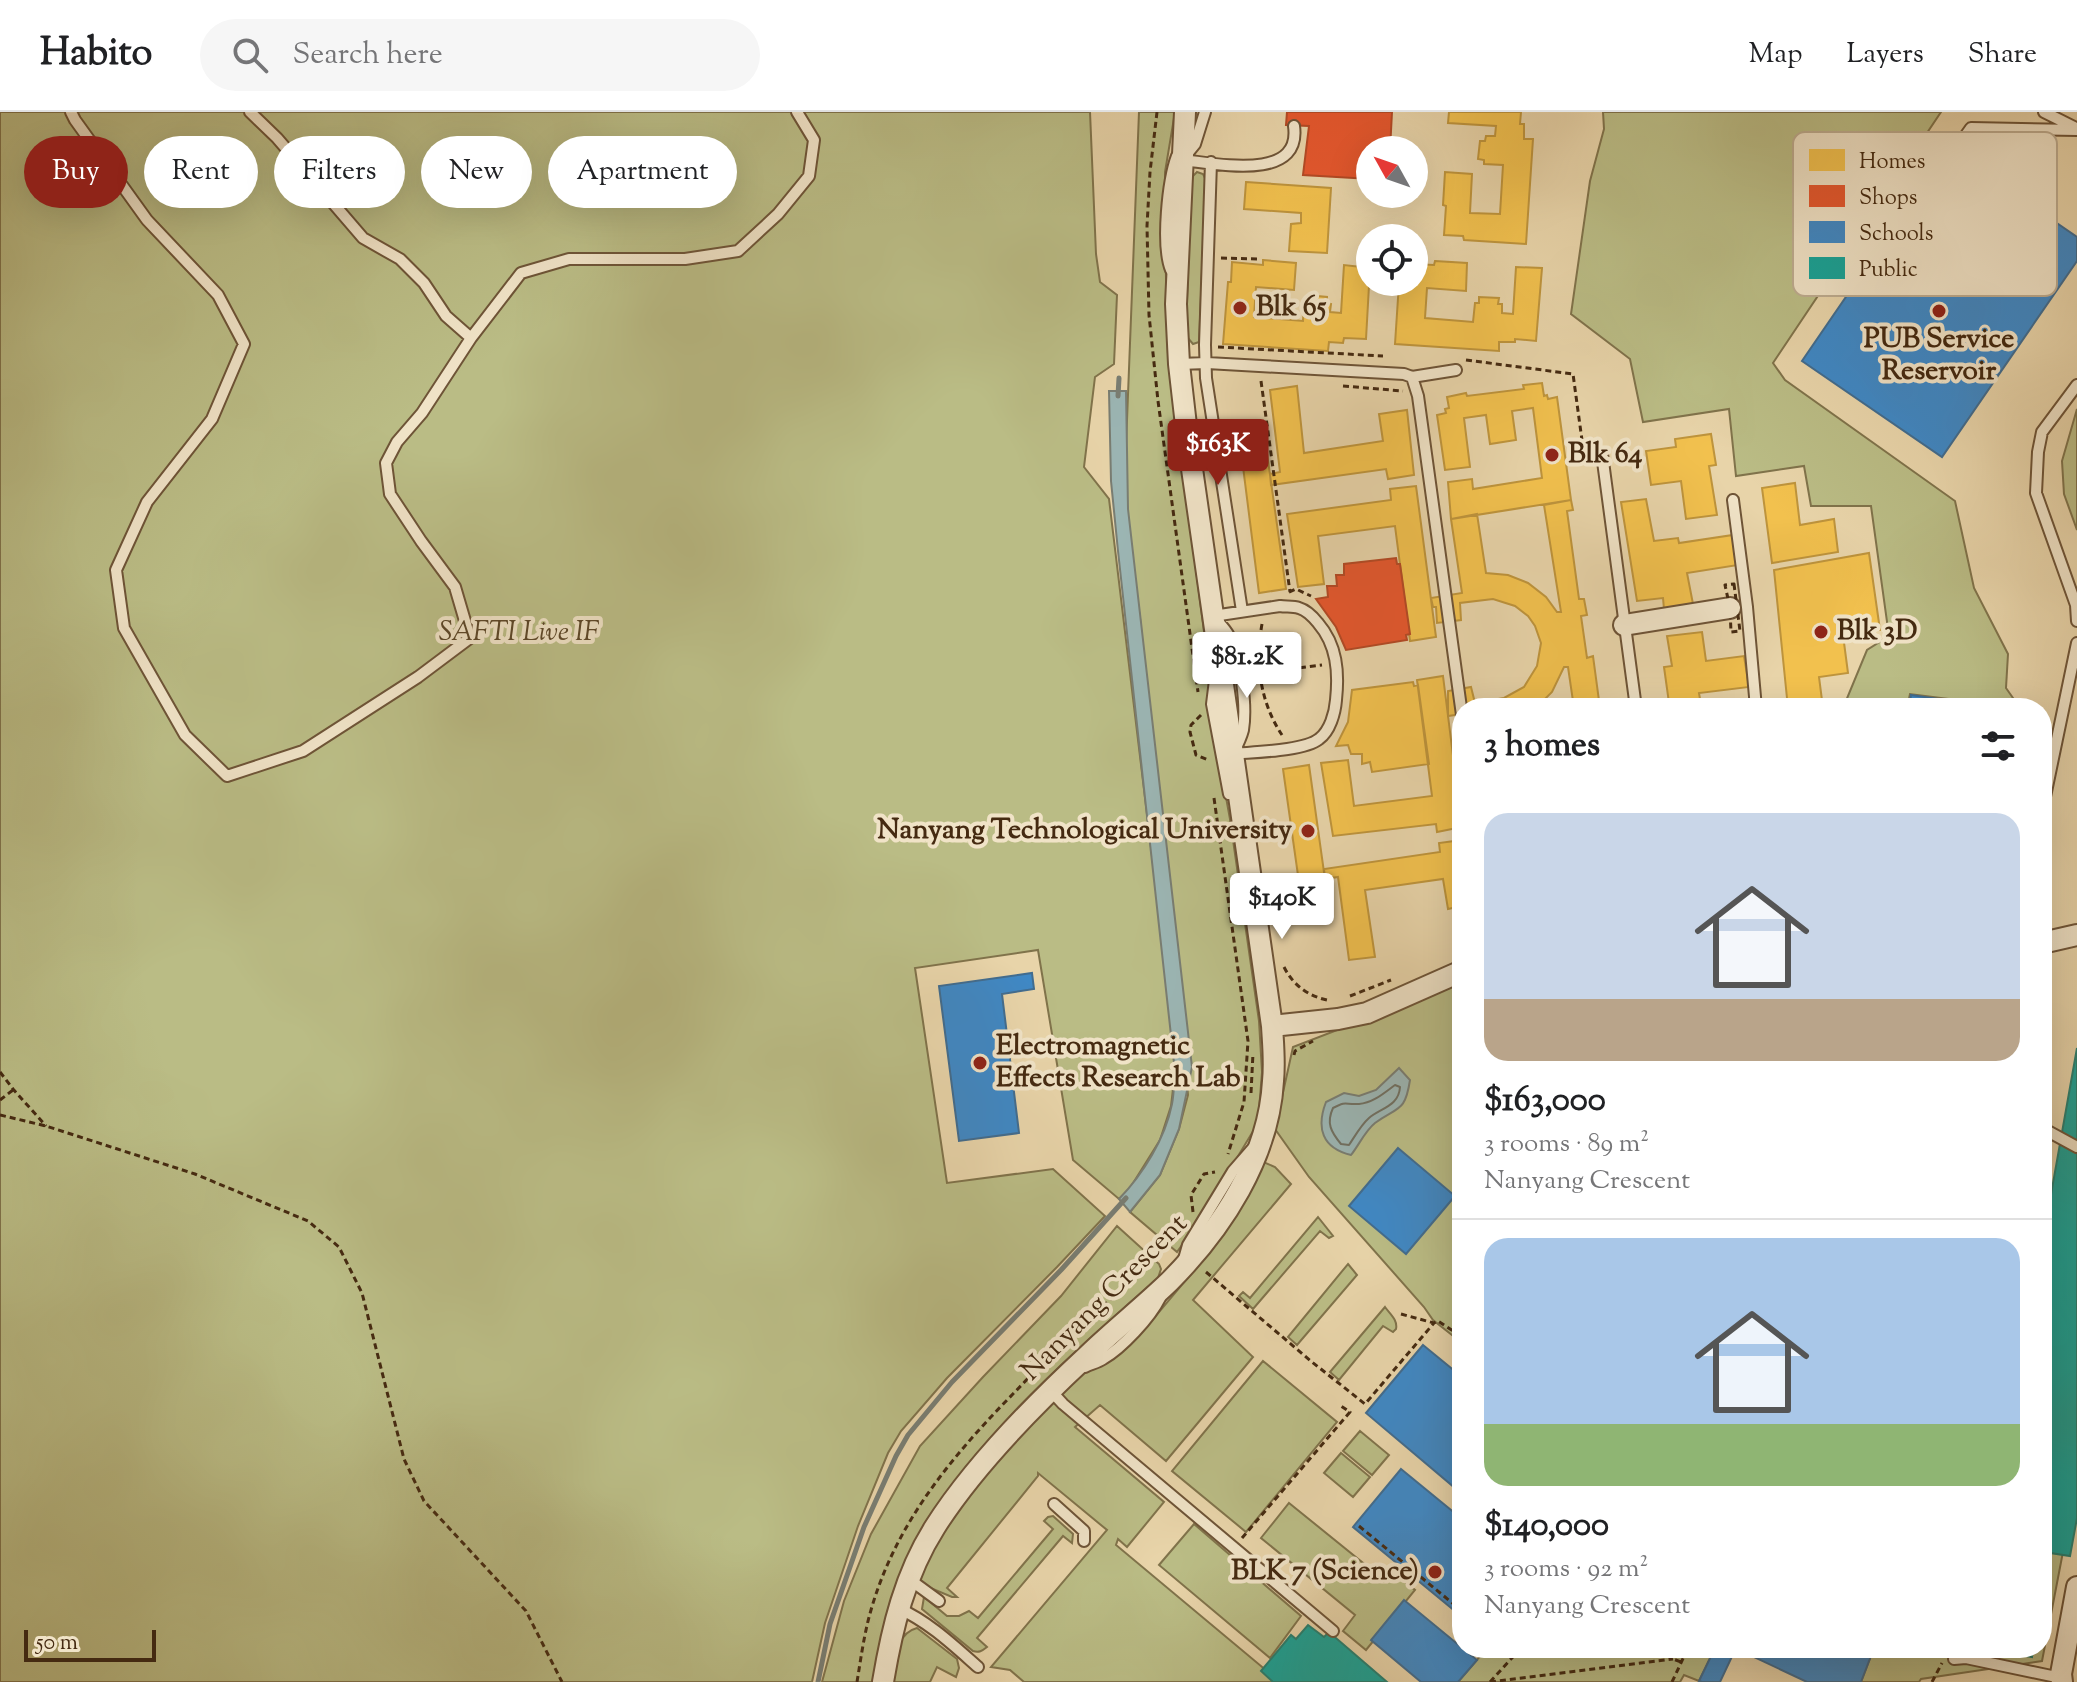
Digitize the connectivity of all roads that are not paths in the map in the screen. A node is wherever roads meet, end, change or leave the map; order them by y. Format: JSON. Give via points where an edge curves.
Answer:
{"nodes":[{"id":1,"x":71,"y":112,"type":"edge"},
{"id":2,"x":250,"y":112,"type":"edge"},
{"id":3,"x":797,"y":112,"type":"edge"},
{"id":4,"x":1185,"y":112,"type":"edge"},
{"id":5,"x":1205,"y":112,"type":"edge"},
{"id":6,"x":2044,"y":112,"type":"edge"},
{"id":7,"x":1294,"y":126,"type":"dead end"},
{"id":8,"x":2077,"y":129,"type":"edge"},
{"id":9,"x":1968,"y":132,"type":"edge"},
{"id":10,"x":1184,"y":137,"type":"junction"},
{"id":11,"x":1182,"y":160,"type":"junction"},
{"id":12,"x":1211,"y":162,"type":"junction"},
{"id":13,"x":1177,"y":287,"type":"junction"},
{"id":14,"x":471,"y":338,"type":"junction"},
{"id":15,"x":1207,"y":363,"type":"junction"},
{"id":16,"x":1179,"y":364,"type":"junction"},
{"id":17,"x":1456,"y":364,"type":"road end"},
{"id":18,"x":1412,"y":377,"type":"junction"},
{"id":19,"x":2077,"y":385,"type":"edge"},
{"id":20,"x":1602,"y":454,"type":"road end"},
{"id":21,"x":1733,"y":500,"type":"dead end"},
{"id":22,"x":1730,"y":608,"type":"dead end"},
{"id":23,"x":1242,"y":611,"type":"junction"},
{"id":24,"x":1213,"y":616,"type":"junction"},
{"id":25,"x":2077,"y":621,"type":"edge"},
{"id":26,"x":1624,"y":625,"type":"junction"},
{"id":27,"x":2077,"y":643,"type":"edge"},
{"id":28,"x":1218,"y":653,"type":"junction"},
{"id":29,"x":1460,"y":698,"type":"edge"},
{"id":30,"x":1635,"y":698,"type":"edge"},
{"id":31,"x":1755,"y":698,"type":"edge"},
{"id":32,"x":1233,"y":754,"type":"junction"},
{"id":33,"x":2052,"y":763,"type":"edge"},
{"id":34,"x":1244,"y":825,"type":"junction"},
{"id":35,"x":2077,"y":935,"type":"edge"},
{"id":36,"x":2052,"y":941,"type":"edge"},
{"id":37,"x":1452,"y":975,"type":"edge"},
{"id":38,"x":1272,"y":1026,"type":"junction"},
{"id":39,"x":2052,"y":1133,"type":"edge"},
{"id":40,"x":2077,"y":1147,"type":"edge"},
{"id":41,"x":1051,"y":1391,"type":"junction"},
{"id":42,"x":1054,"y":1504,"type":"dead end"},
{"id":43,"x":1084,"y":1541,"type":"dead end"},
{"id":44,"x":909,"y":1579,"type":"junction"},
{"id":45,"x":2077,"y":1587,"type":"edge"},
{"id":46,"x":939,"y":1601,"type":"dead end"},
{"id":47,"x":898,"y":1608,"type":"junction"},
{"id":48,"x":1333,"y":1631,"type":"dead end"},
{"id":49,"x":2077,"y":1649,"type":"edge"},
{"id":50,"x":1954,"y":1659,"type":"dead end"},
{"id":51,"x":978,"y":1667,"type":"dead end"},
{"id":52,"x":2064,"y":1681,"type":"edge"},
{"id":53,"x":883,"y":1682,"type":"edge"}],
"edges":[{"from":1,"to":14,"type":"lane","via":[[147,220],[218,295],[244,344],[212,419],[147,502],[116,570],[124,628],[185,735],[227,776],[303,751],[470,638],[455,587],[390,494],[386,463]]},
{"from":2,"to":14,"type":"lane","via":[[363,238],[400,259]]},
{"from":3,"to":14,"type":"lane","via":[[814,140],[809,176],[738,251],[685,259],[569,259],[521,273]]},
{"from":4,"to":10,"type":"street","name":"Nanyang Crescent"},
{"from":5,"to":11,"type":"lane","via":[[1195,144]]},
{"from":6,"to":8,"type":"lane"},
{"from":7,"to":12,"type":"lane","via":[[1291,147],[1268,165]]},
{"from":8,"to":9,"type":"lane"},
{"from":10,"to":11,"type":"street","name":"Nanyang Crescent"},
{"from":10,"to":13,"type":"lane","via":[[1172,169],[1168,210],[1168,264]]},
{"from":11,"to":12,"type":"lane"},
{"from":11,"to":13,"type":"street","name":"Nanyang Crescent"},
{"from":12,"to":15,"type":"lane"},
{"from":13,"to":16,"type":"street","name":"Nanyang Crescent"},
{"from":15,"to":16,"type":"lane"},
{"from":15,"to":18,"type":"lane"},
{"from":15,"to":23,"type":"lane"},
{"from":16,"to":24,"type":"street","name":"Nanyang Crescent"},
{"from":17,"to":18,"type":"lane"},
{"from":18,"to":29,"type":"lane"},
{"from":19,"to":25,"type":"lane","via":[[2042,432],[2036,493]]},
{"from":20,"to":26,"type":"lane"},
{"from":21,"to":31,"type":"lane"},
{"from":22,"to":26,"type":"street"},
{"from":23,"to":24,"type":"lane"},
{"from":23,"to":32,"type":"lane","via":[[1280,606],[1300,608],[1313,617],[1332,646],[1338,683],[1327,730],[1318,740]]},
{"from":24,"to":28,"type":"street","name":"Nanyang Crescent"},
{"from":24,"to":32,"type":"lane","via":[[1236,652],[1242,685],[1242,733]]},
{"from":26,"to":30,"type":"lane"},
{"from":27,"to":33,"type":"lane"},
{"from":28,"to":32,"type":"street","name":"Nanyang Crescent"},
{"from":28,"to":34,"type":"lane","via":[[1212,704],[1230,798]]},
{"from":32,"to":34,"type":"street","name":"Nanyang Crescent"},
{"from":34,"to":38,"type":"street","name":"Nanyang Crescent"},
{"from":35,"to":36,"type":"street"},
{"from":37,"to":38,"type":"street","via":[[1367,1013]]},
{"from":38,"to":41,"type":"street","name":"Nanyang Crescent","via":[[1269,1111],[1232,1202],[1174,1276]]},
{"from":39,"to":40,"type":"lane"},
{"from":41,"to":44,"type":"street","name":"Nanyang Crescent","via":[[951,1504]]},
{"from":41,"to":48,"type":"lane"},
{"from":42,"to":43,"type":"lane","via":[[1084,1531]]},
{"from":44,"to":46,"type":"lane"},
{"from":44,"to":47,"type":"street","name":"Nanyang Crescent"},
{"from":45,"to":52,"type":"street"},
{"from":47,"to":51,"type":"lane"},
{"from":47,"to":53,"type":"street","name":"Nanyang Crescent"},
{"from":49,"to":52,"type":"street"},
{"from":50,"to":52,"type":"lane"}]}
